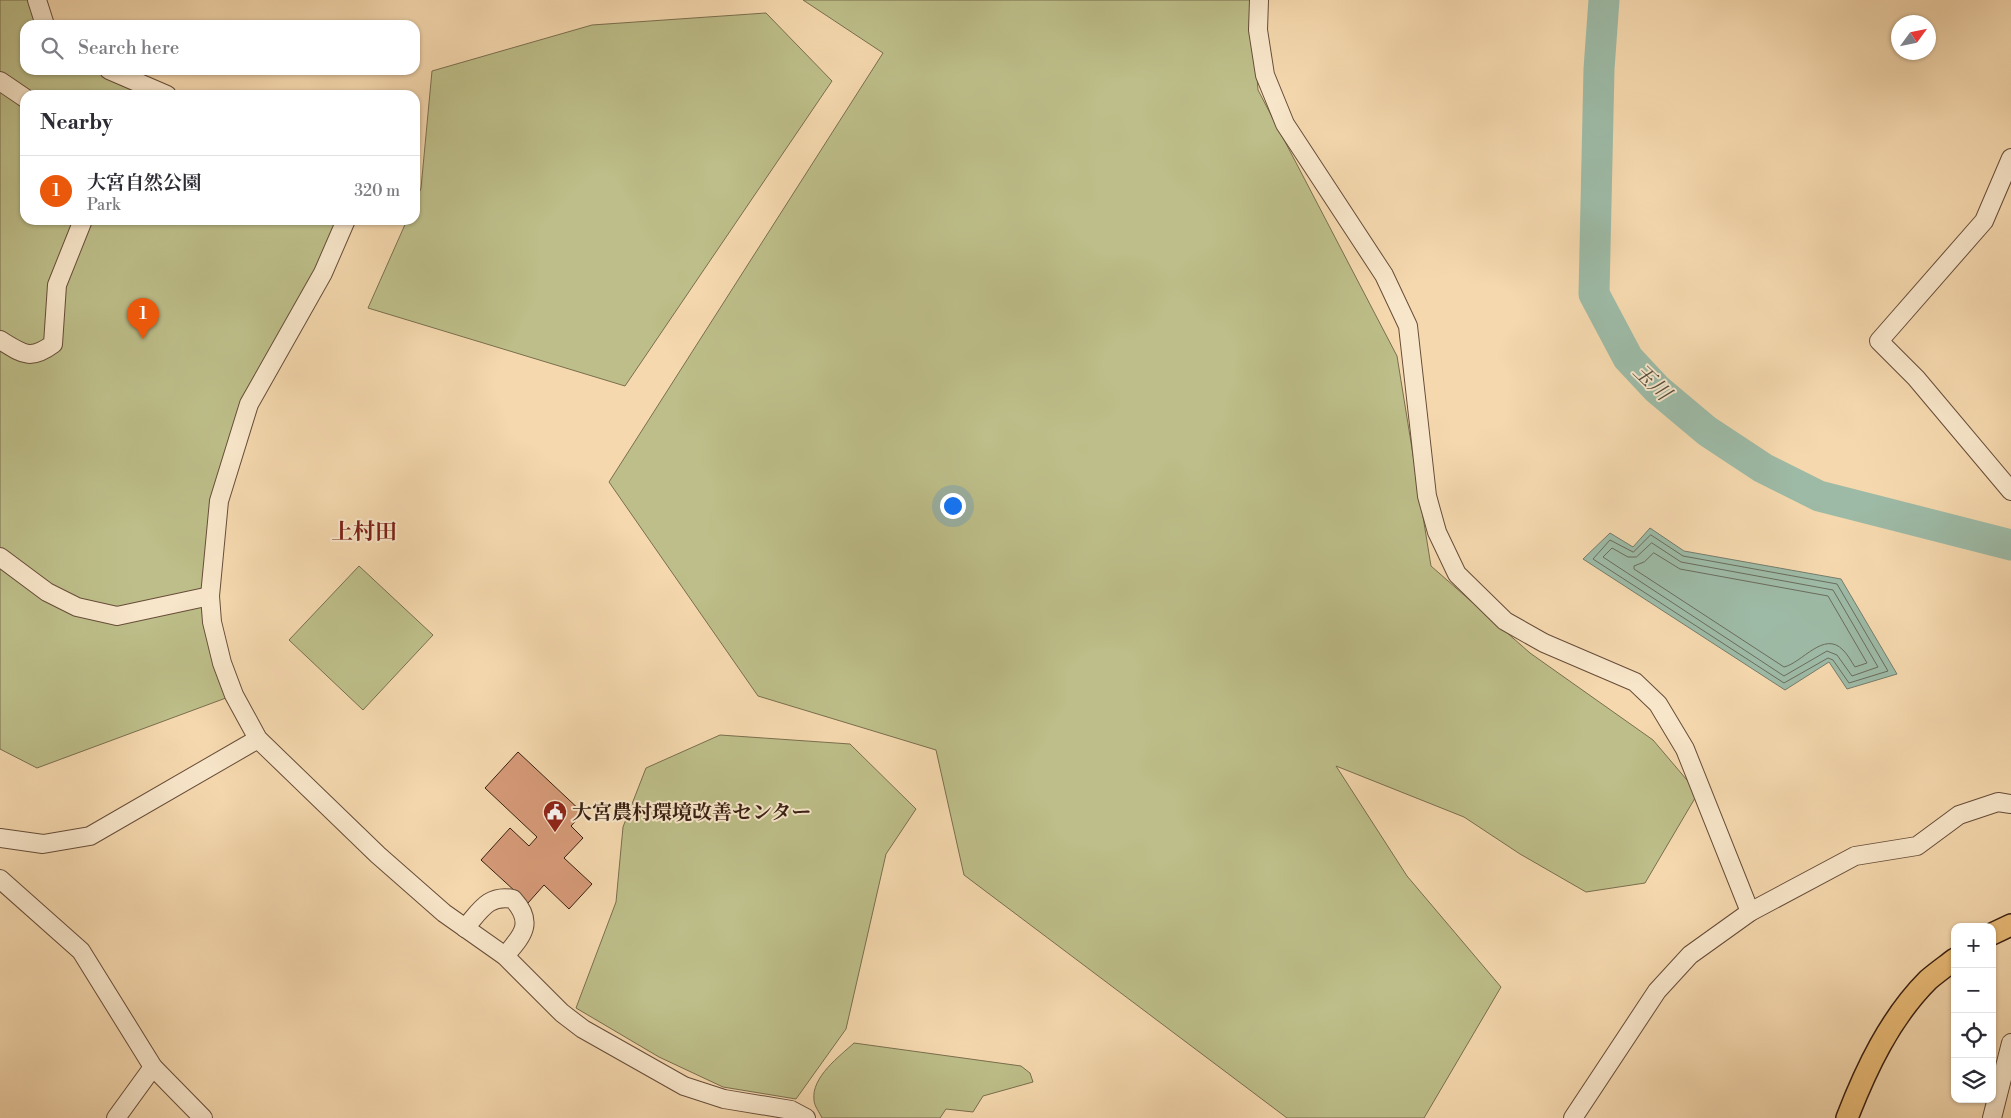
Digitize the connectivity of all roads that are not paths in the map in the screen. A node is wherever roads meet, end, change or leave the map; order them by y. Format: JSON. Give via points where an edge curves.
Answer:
{"nodes":[{"id":1,"x":37,"y":0,"type":"edge"},
{"id":2,"x":1259,"y":0,"type":"edge"},
{"id":3,"x":43,"y":20,"type":"edge"},
{"id":4,"x":121,"y":75,"type":"edge"},
{"id":5,"x":0,"y":81,"type":"edge"},
{"id":6,"x":155,"y":90,"type":"edge"},
{"id":7,"x":20,"y":95,"type":"edge"},
{"id":8,"x":2011,"y":158,"type":"edge"},
{"id":9,"x":81,"y":225,"type":"edge"},
{"id":10,"x":344,"y":225,"type":"edge"},
{"id":11,"x":0,"y":340,"type":"edge"},
{"id":12,"x":2011,"y":491,"type":"edge"},
{"id":13,"x":0,"y":557,"type":"edge"},
{"id":14,"x":210,"y":596,"type":"junction"},
{"id":15,"x":258,"y":739,"type":"junction"},
{"id":16,"x":2011,"y":804,"type":"edge"},
{"id":17,"x":0,"y":838,"type":"edge"},
{"id":18,"x":0,"y":879,"type":"edge"},
{"id":19,"x":1750,"y":912,"type":"junction"},
{"id":20,"x":2011,"y":925,"type":"edge"},
{"id":21,"x":465,"y":928,"type":"junction"},
{"id":22,"x":1996,"y":932,"type":"edge"},
{"id":23,"x":505,"y":956,"type":"junction"},
{"id":24,"x":1951,"y":962,"type":"edge"},
{"id":25,"x":2011,"y":1043,"type":"edge"},
{"id":26,"x":153,"y":1067,"type":"junction"},
{"id":27,"x":116,"y":1118,"type":"edge"},
{"id":28,"x":203,"y":1118,"type":"edge"},
{"id":29,"x":806,"y":1118,"type":"edge"},
{"id":30,"x":1573,"y":1118,"type":"edge"},
{"id":31,"x":1847,"y":1118,"type":"edge"},
{"id":32,"x":1992,"y":1118,"type":"edge"}],
"edges":[{"from":1,"to":3,"type":"street"},
{"from":2,"to":19,"type":"street","via":[[1258,30],[1265,75],[1285,124],[1384,275],[1408,326],[1427,496],[1437,532],[1457,574],[1505,621],[1544,643],[1635,682],[1658,704],[1684,749]]},
{"from":4,"to":6,"type":"street"},
{"from":5,"to":7,"type":"street"},
{"from":8,"to":12,"type":"street","via":[[1984,221],[1879,341],[1916,378]]},
{"from":9,"to":11,"type":"street","via":[[57,285],[54,344],[40,354],[23,354]]},
{"from":10,"to":14,"type":"street","via":[[323,273],[249,404],[219,500]]},
{"from":13,"to":14,"type":"street","via":[[46,592],[77,607],[117,616]]},
{"from":14,"to":15,"type":"street","via":[[212,622],[222,663],[234,695]]},
{"from":15,"to":17,"type":"street","via":[[90,836],[43,844]]},
{"from":15,"to":21,"type":"street","via":[[378,855]]},
{"from":16,"to":19,"type":"street","via":[[1998,802],[1959,815],[1917,846],[1855,856]]},
{"from":18,"to":26,"type":"street","via":[[81,951]]},
{"from":19,"to":30,"type":"street","via":[[1690,955],[1657,992]]},
{"from":20,"to":22,"type":"main road"},
{"from":21,"to":23,"type":"street"},
{"from":21,"to":23,"type":"street","via":[[489,901],[501,897],[513,899],[523,915],[525,927]]},
{"from":23,"to":29,"type":"street","via":[[562,1013],[583,1029],[684,1086],[724,1099],[790,1110]]},
{"from":24,"to":31,"type":"main road","via":[[1928,980],[1907,1005],[1884,1040]]},
{"from":25,"to":32,"type":"street"},
{"from":26,"to":27,"type":"street"},
{"from":26,"to":28,"type":"street"}]}
